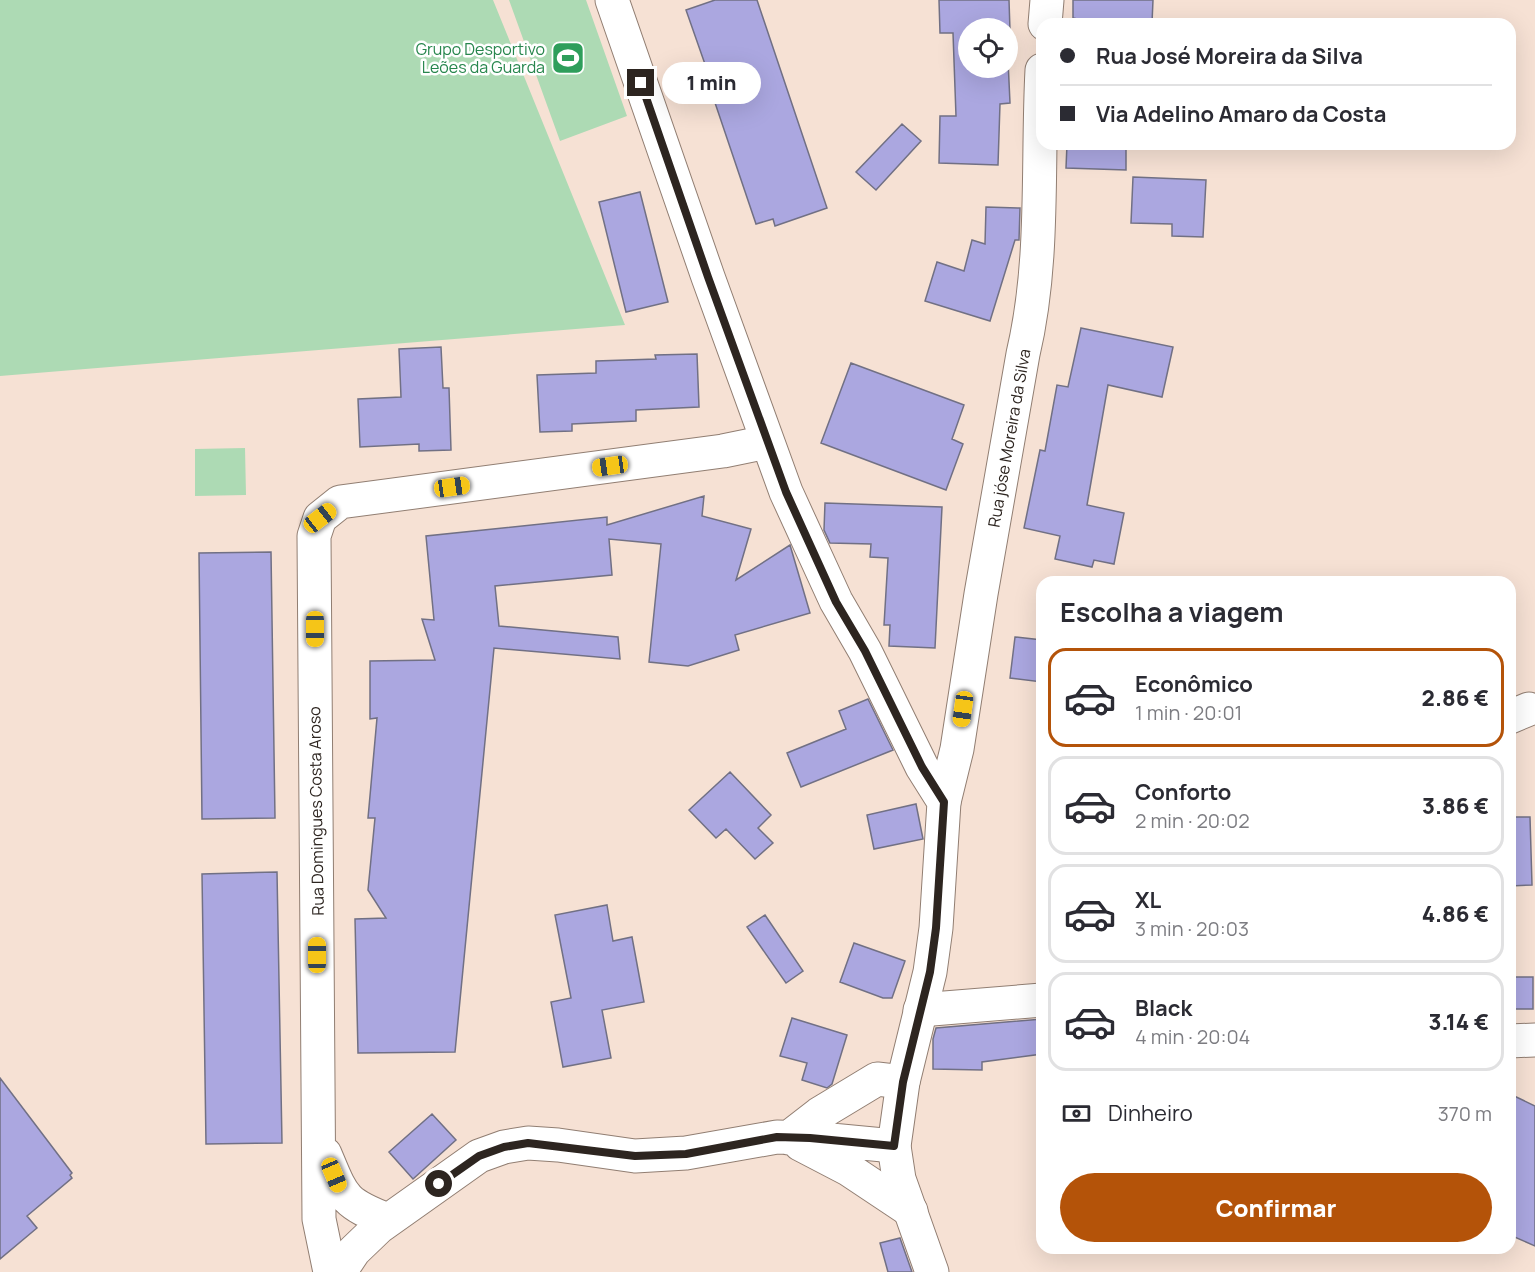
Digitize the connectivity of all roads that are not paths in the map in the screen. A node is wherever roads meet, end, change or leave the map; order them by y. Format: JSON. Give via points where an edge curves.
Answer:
{"nodes":[{"id":1,"x":612,"y":0,"type":"edge"},
{"id":2,"x":1047,"y":0,"type":"edge"},
{"id":3,"x":1046,"y":18,"type":"edge"},
{"id":4,"x":1040,"y":150,"type":"edge"},
{"id":5,"x":767,"y":442,"type":"junction"},
{"id":6,"x":944,"y":802,"type":"junction"},
{"id":7,"x":1036,"y":1000,"type":"edge"},
{"id":8,"x":920,"y":1010,"type":"junction"},
{"id":9,"x":1535,"y":1040,"type":"edge"},
{"id":10,"x":1516,"y":1041,"type":"edge"},
{"id":11,"x":903,"y":1082,"type":"junction"},
{"id":12,"x":788,"y":1138,"type":"junction"},
{"id":13,"x":319,"y":1141,"type":"junction"},
{"id":14,"x":894,"y":1146,"type":"junction"},
{"id":15,"x":911,"y":1211,"type":"junction"},
{"id":16,"x":388,"y":1220,"type":"junction"},
{"id":17,"x":330,"y":1272,"type":"edge"},
{"id":18,"x":340,"y":1272,"type":"edge"},
{"id":19,"x":932,"y":1272,"type":"edge"}],
"edges":[{"from":1,"to":5,"type":"street"},
{"from":2,"to":3,"type":"street"},
{"from":4,"to":6,"type":"street","name":"Rua jóse Moreira da Silva","via":[[1032,315],[957,749]]},
{"from":5,"to":6,"type":"street","via":[[815,559],[922,767]]},
{"from":5,"to":13,"type":"street","name":"Rua Domingues Costa Aroso","via":[[340,502],[320,518],[314,536]]},
{"from":6,"to":8,"type":"street","name":"Rua jóse Moreira da Silva","via":[[936,928]]},
{"from":7,"to":8,"type":"street"},
{"from":8,"to":11,"type":"street","name":"Rua jóse Moreira da Silva"},
{"from":9,"to":10,"type":"street"},
{"from":11,"to":12,"type":"street","via":[[877,1079]]},
{"from":11,"to":14,"type":"street","name":"Rua jóse Moreira da Silva"},
{"from":12,"to":14,"type":"street"},
{"from":12,"to":15,"type":"street","via":[[848,1169]]},
{"from":12,"to":16,"type":"street","via":[[686,1154],[635,1156],[528,1143],[504,1147],[479,1156]]},
{"from":13,"to":16,"type":"street","name":"Rua Domingues Costa Aroso","via":[[341,1192],[360,1209]]},
{"from":13,"to":17,"type":"street","name":"Rua Domingues Costa Aroso","via":[[319,1219]]},
{"from":14,"to":15,"type":"street","name":"Rua jóse Moreira da Silva","via":[[899,1179]]},
{"from":15,"to":19,"type":"street","name":"Rua jóse Moreira da Silva"},
{"from":16,"to":18,"type":"street","via":[[354,1251]]}]}
